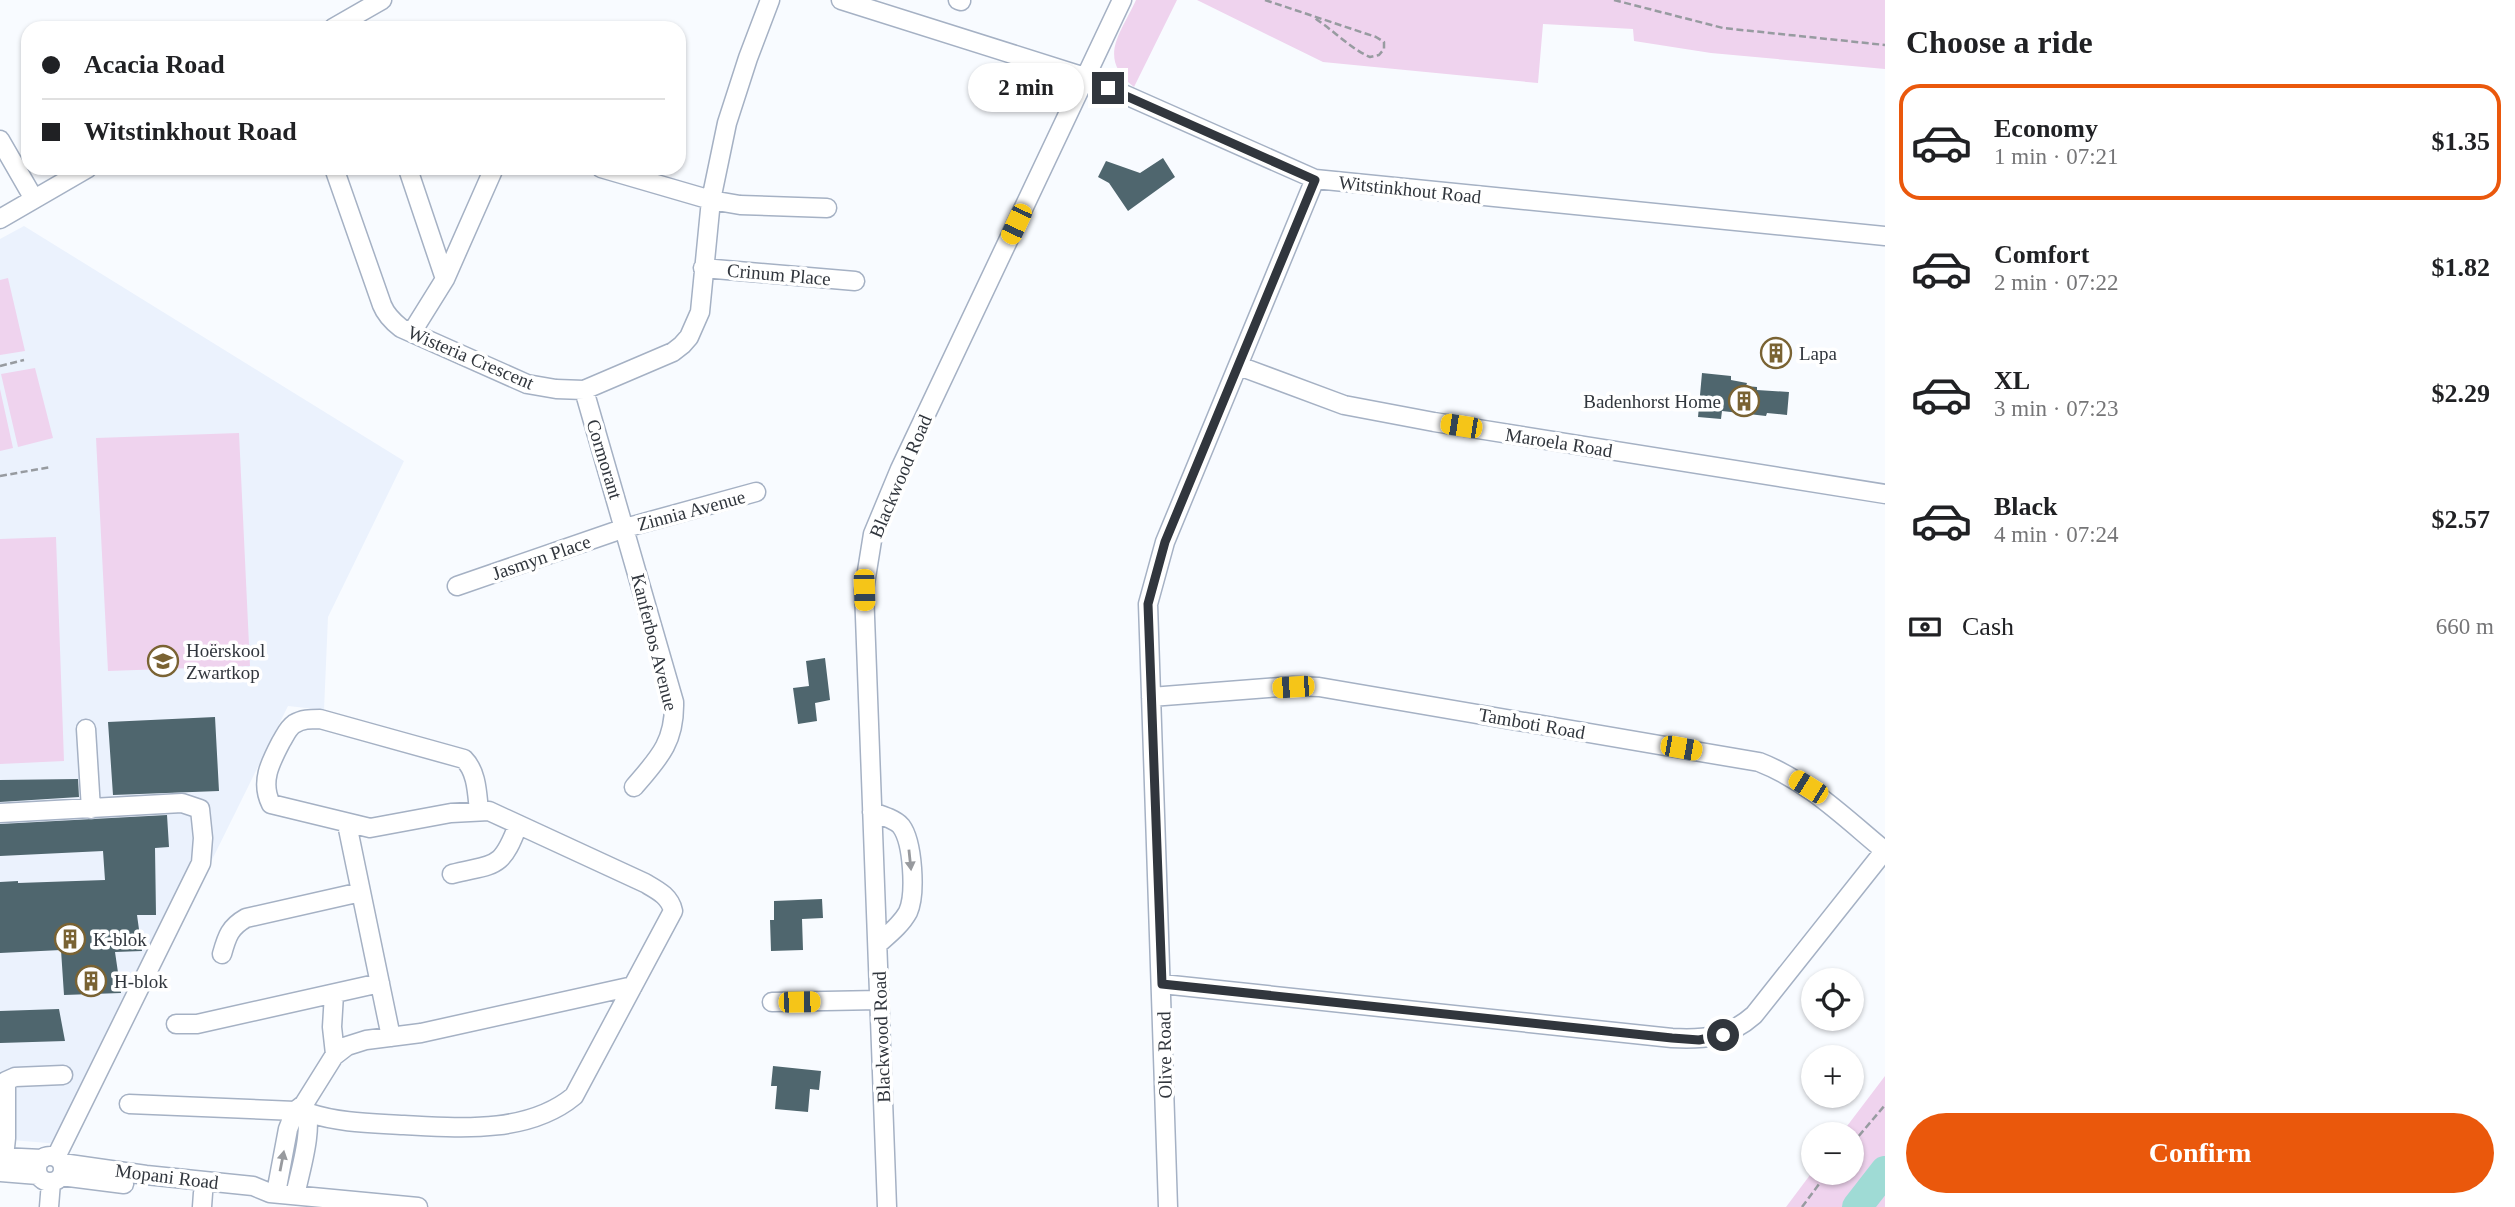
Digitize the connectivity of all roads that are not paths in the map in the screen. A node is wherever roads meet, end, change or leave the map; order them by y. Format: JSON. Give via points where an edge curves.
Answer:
{"nodes":[{"id":1,"x":382,"y":0,"type":"edge"},
{"id":2,"x":770,"y":0,"type":"edge"},
{"id":3,"x":841,"y":0,"type":"edge"},
{"id":4,"x":1122,"y":0,"type":"edge"},
{"id":5,"x":345,"y":21,"type":"edge"},
{"id":6,"x":1085,"y":77,"type":"junction"},
{"id":7,"x":0,"y":140,"type":"edge"},
{"id":8,"x":76,"y":175,"type":"edge"},
{"id":9,"x":336,"y":175,"type":"edge"},
{"id":10,"x":410,"y":175,"type":"edge"},
{"id":11,"x":491,"y":175,"type":"edge"},
{"id":12,"x":625,"y":175,"type":"edge"},
{"id":13,"x":1315,"y":180,"type":"junction"},
{"id":14,"x":34,"y":199,"type":"junction"},
{"id":15,"x":711,"y":200,"type":"junction"},
{"id":16,"x":827,"y":208,"type":"dead end"},
{"id":17,"x":0,"y":219,"type":"edge"},
{"id":18,"x":1885,"y":236,"type":"edge"},
{"id":19,"x":703,"y":268,"type":"junction"},
{"id":20,"x":444,"y":279,"type":"junction"},
{"id":21,"x":855,"y":281,"type":"dead end"},
{"id":22,"x":412,"y":332,"type":"junction"},
{"id":23,"x":1239,"y":366,"type":"junction"},
{"id":24,"x":584,"y":390,"type":"junction"},
{"id":25,"x":756,"y":492,"type":"dead end"},
{"id":26,"x":1885,"y":494,"type":"edge"},
{"id":27,"x":625,"y":528,"type":"junction"},
{"id":28,"x":457,"y":586,"type":"dead end"},
{"id":29,"x":1151,"y":697,"type":"junction"},
{"id":30,"x":86,"y":729,"type":"dead end"},
{"id":31,"x":634,"y":787,"type":"dead end"},
{"id":32,"x":90,"y":808,"type":"junction"},
{"id":33,"x":479,"y":811,"type":"junction"},
{"id":34,"x":872,"y":812,"type":"junction"},
{"id":35,"x":0,"y":813,"type":"edge"},
{"id":36,"x":347,"y":824,"type":"junction"},
{"id":37,"x":518,"y":825,"type":"junction"},
{"id":38,"x":1885,"y":850,"type":"edge"},
{"id":39,"x":453,"y":874,"type":"dead end"},
{"id":40,"x":361,"y":892,"type":"junction"},
{"id":41,"x":878,"y":944,"type":"junction"},
{"id":42,"x":222,"y":954,"type":"dead end"},
{"id":43,"x":380,"y":983,"type":"junction"},
{"id":44,"x":1162,"y":984,"type":"junction"},
{"id":45,"x":632,"y":986,"type":"junction"},
{"id":46,"x":334,"y":994,"type":"junction"},
{"id":47,"x":879,"y":1000,"type":"junction"},
{"id":48,"x":772,"y":1002,"type":"dead end"},
{"id":49,"x":176,"y":1024,"type":"dead end"},
{"id":50,"x":391,"y":1037,"type":"junction"},
{"id":51,"x":335,"y":1055,"type":"junction"},
{"id":52,"x":63,"y":1075,"type":"dead end"},
{"id":53,"x":128,"y":1104,"type":"dead end"},
{"id":54,"x":303,"y":1109,"type":"junction"},
{"id":55,"x":1,"y":1162,"type":"edge"},
{"id":56,"x":52,"y":1169,"type":"junction"},
{"id":57,"x":273,"y":1193,"type":"junction"},
{"id":58,"x":295,"y":1195,"type":"junction"},
{"id":59,"x":203,"y":1200,"type":"edge"},
{"id":60,"x":50,"y":1207,"type":"edge"},
{"id":61,"x":418,"y":1207,"type":"edge"},
{"id":62,"x":887,"y":1207,"type":"edge"},
{"id":63,"x":1168,"y":1207,"type":"edge"}],
"edges":[{"from":1,"to":5,"type":"street"},
{"from":2,"to":15,"type":"street","name":"Wisteria Crescent","via":[[727,123]]},
{"from":3,"to":6,"type":"street","name":"Witstinkhout Road"},
{"from":4,"to":6,"type":"street","name":"Blackwood Road"},
{"from":6,"to":13,"type":"street","name":"Witstinkhout Road"},
{"from":6,"to":34,"type":"street","name":"Blackwood Road","via":[[873,534],[864,590]]},
{"from":7,"to":14,"type":"street"},
{"from":8,"to":14,"type":"street"},
{"from":9,"to":22,"type":"street","name":"Wisteria Crescent","via":[[386,314]]},
{"from":10,"to":20,"type":"street"},
{"from":11,"to":20,"type":"street"},
{"from":12,"to":15,"type":"street"},
{"from":13,"to":18,"type":"street","name":"Witstinkhout Road"},
{"from":13,"to":23,"type":"street","name":"Olive Road"},
{"from":14,"to":17,"type":"street"},
{"from":15,"to":16,"type":"street"},
{"from":15,"to":19,"type":"street","name":"Wisteria Crescent"},
{"from":19,"to":21,"type":"street","name":"Crinum Place"},
{"from":19,"to":24,"type":"street","name":"Wisteria Crescent","via":[[698,319],[682,345]]},
{"from":20,"to":22,"type":"street"},
{"from":22,"to":24,"type":"street","name":"Wisteria Crescent","via":[[527,384]]},
{"from":23,"to":26,"type":"street","name":"Maroela Road","via":[[1344,405]]},
{"from":23,"to":29,"type":"street","name":"Olive Road","via":[[1154,579],[1148,604]]},
{"from":24,"to":27,"type":"street","name":"Cormorant"},
{"from":25,"to":27,"type":"street","name":"Zinnia Avenue"},
{"from":27,"to":28,"type":"street","name":"Jasmyn Place"},
{"from":27,"to":31,"type":"street","name":"Kanferbos Avenue","via":[[674,702],[673,729],[666,747]]},
{"from":29,"to":38,"type":"street","name":"Tamboti Road","via":[[1319,687],[1759,762],[1808,787]]},
{"from":29,"to":44,"type":"street","name":"Olive Road"},
{"from":30,"to":32,"type":"street"},
{"from":32,"to":35,"type":"street"},
{"from":32,"to":56,"type":"street","via":[[182,803],[200,808],[201,863]]},
{"from":33,"to":36,"type":"street","via":[[370,828]]},
{"from":33,"to":36,"type":"street","via":[[475,778],[464,759],[320,719],[296,723],[270,763],[266,795],[278,807]]},
{"from":33,"to":37,"type":"street"},
{"from":34,"to":41,"type":"street","name":"Blackwood Road"},
{"from":34,"to":41,"type":"street","one_way":true,"via":[[903,829],[912,876],[907,913]]},
{"from":36,"to":40,"type":"street"},
{"from":37,"to":39,"type":"street","via":[[510,847],[496,863]]},
{"from":37,"to":45,"type":"street","via":[[664,894],[673,911]]},
{"from":38,"to":44,"type":"street","via":[[1754,1014],[1742,1026],[1712,1038],[1672,1038]]},
{"from":40,"to":42,"type":"street","via":[[246,918],[227,935]]},
{"from":40,"to":43,"type":"street"},
{"from":41,"to":47,"type":"street","name":"Blackwood Road"},
{"from":43,"to":46,"type":"street"},
{"from":43,"to":50,"type":"street"},
{"from":44,"to":63,"type":"street","name":"Olive Road"},
{"from":45,"to":50,"type":"street"},
{"from":45,"to":54,"type":"street","via":[[574,1096],[559,1108],[517,1122],[468,1129],[350,1122]]},
{"from":46,"to":49,"type":"street","via":[[197,1024]]},
{"from":46,"to":51,"type":"street"},
{"from":47,"to":48,"type":"street"},
{"from":47,"to":62,"type":"street","name":"Blackwood Road"},
{"from":50,"to":51,"type":"street","via":[[347,1046]]},
{"from":51,"to":54,"type":"street"},
{"from":52,"to":55,"type":"street","via":[[6,1080],[6,1138]]},
{"from":53,"to":54,"type":"street"},
{"from":57,"to":54,"type":"street","one_way":true,"via":[[288,1129]]},
{"from":54,"to":58,"type":"street"},
{"from":55,"to":56,"type":"street","name":"Mopani Road"},
{"from":56,"to":57,"type":"street","name":"Mopani Road","via":[[253,1186]]},
{"from":56,"to":59,"type":"street","name":"Mopani Road"},
{"from":56,"to":60,"type":"street"},
{"from":57,"to":58,"type":"street","name":"Mopani Road"},
{"from":57,"to":59,"type":"street","name":"Mopani Road"},
{"from":58,"to":61,"type":"street","name":"Mopani Road"}]}
